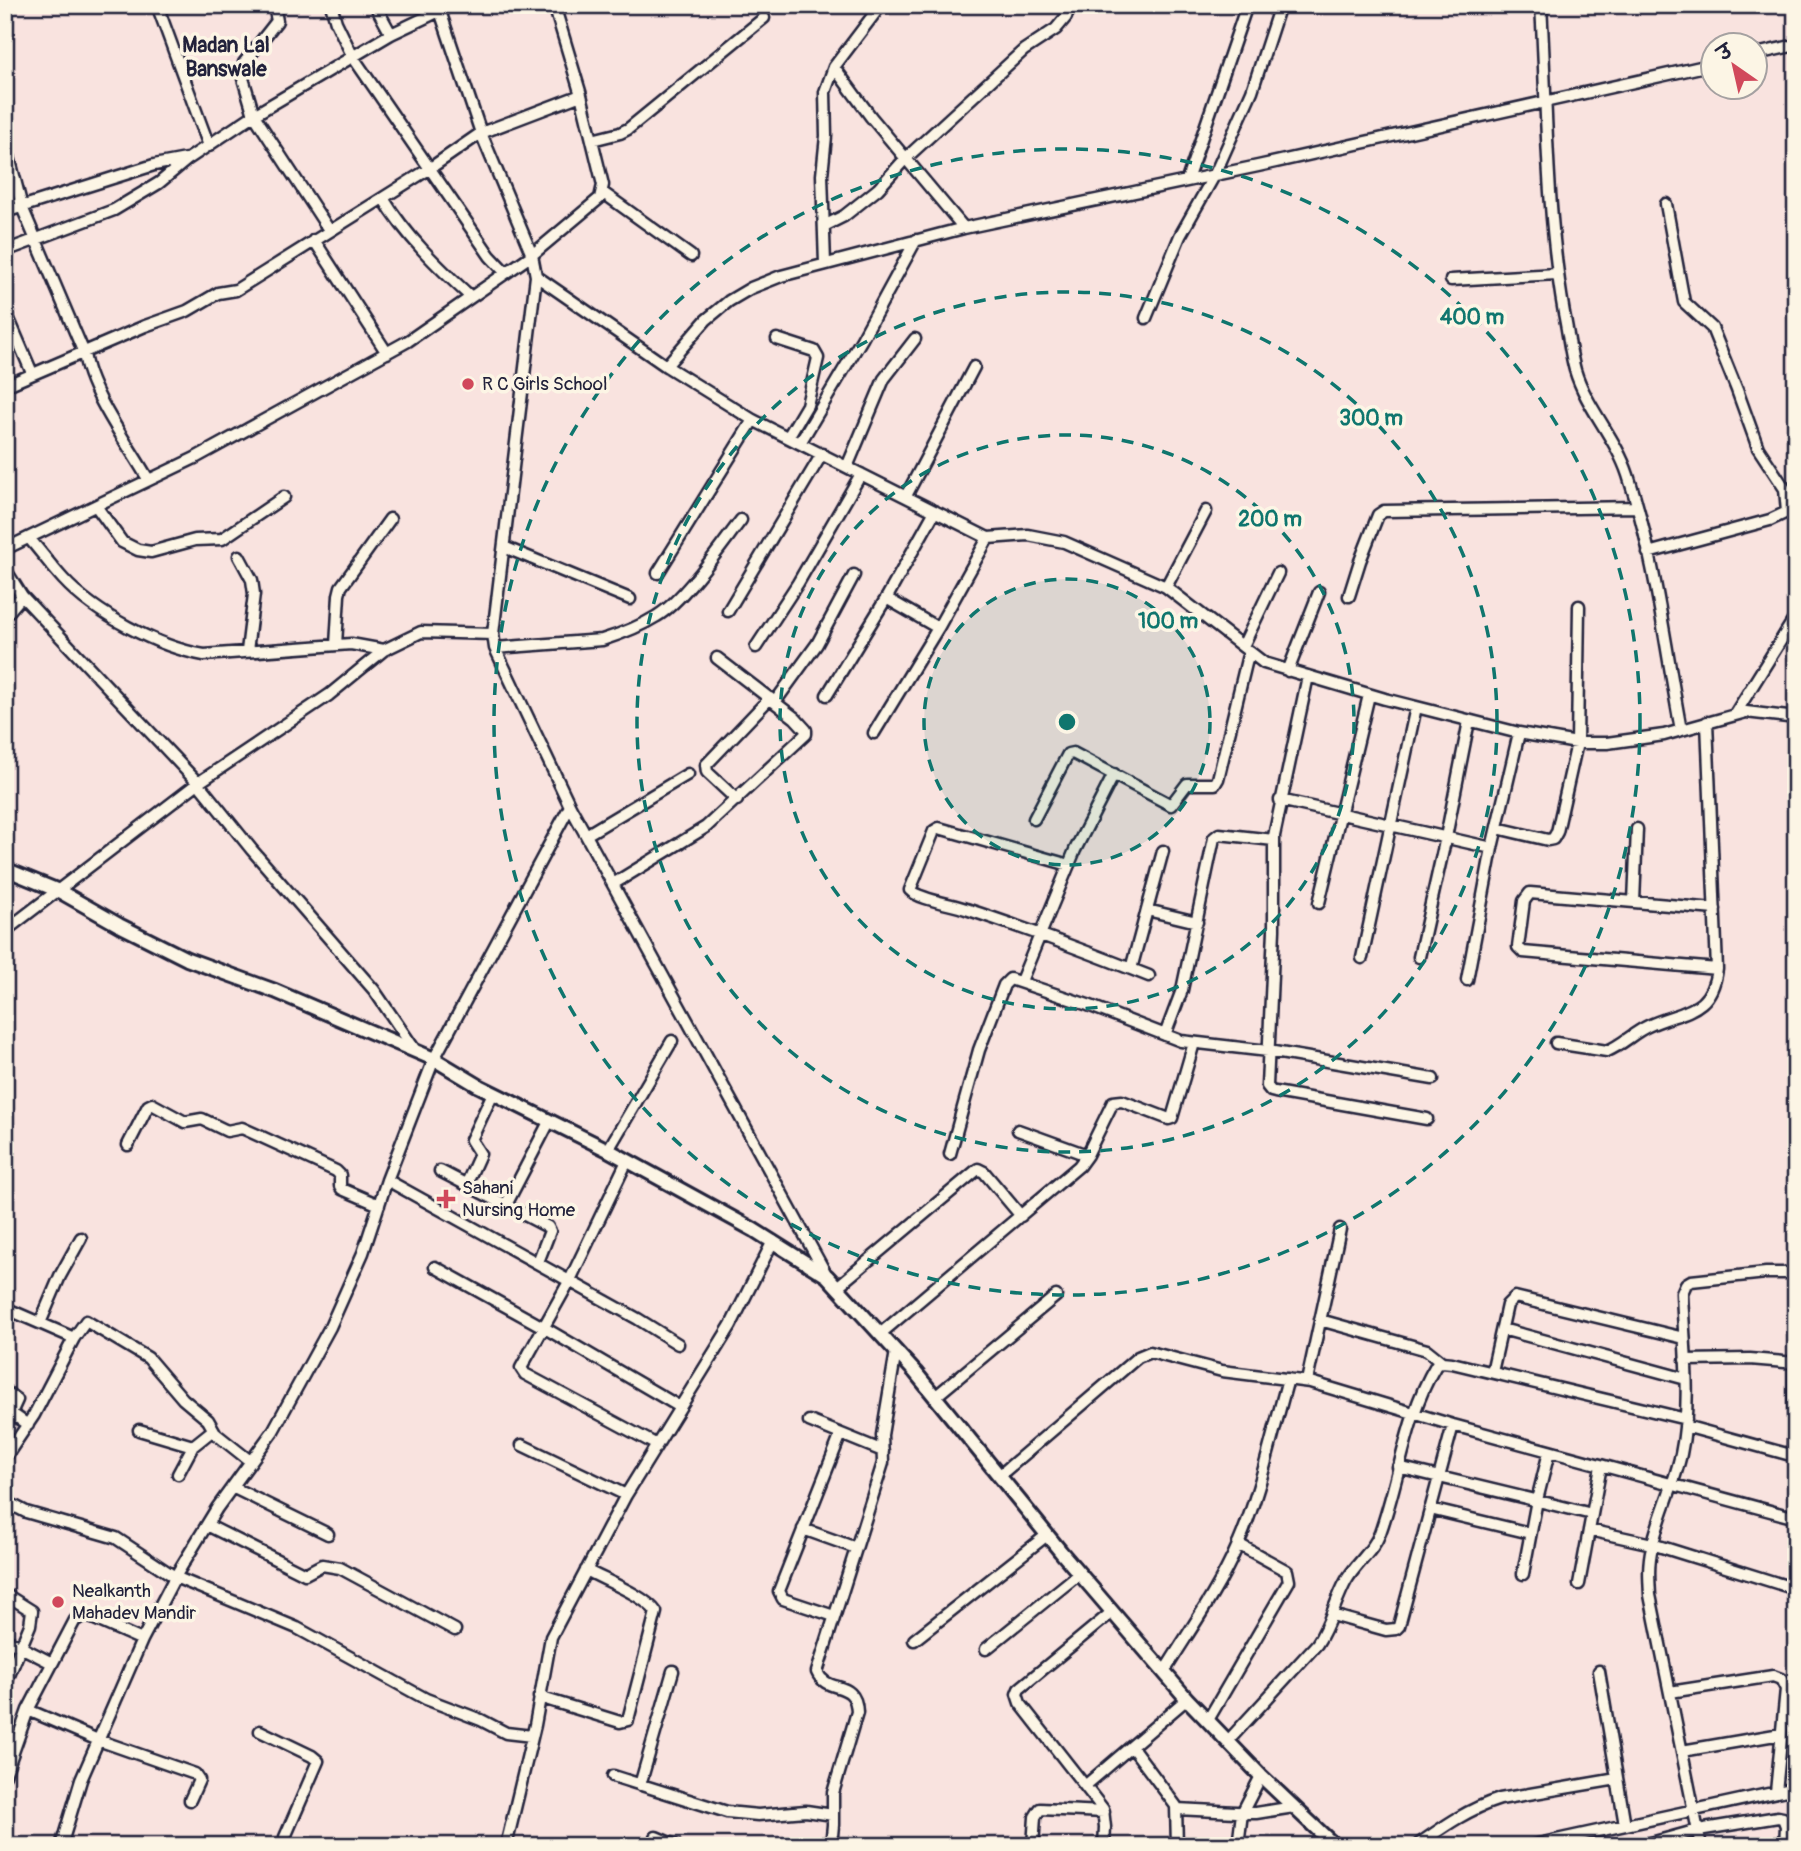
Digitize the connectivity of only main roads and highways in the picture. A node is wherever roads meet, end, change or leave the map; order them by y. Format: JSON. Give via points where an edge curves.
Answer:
{"nodes":[{"id":1,"x":5,"y":869,"type":"edge"},
{"id":2,"x":1335,"y":1846,"type":"edge"}],
"edges":[{"from":1,"to":2,"type":"main road","via":[[60,891],[187,959],[434,1059],[773,1241],[827,1276],[935,1397],[1187,1699]]}]}
